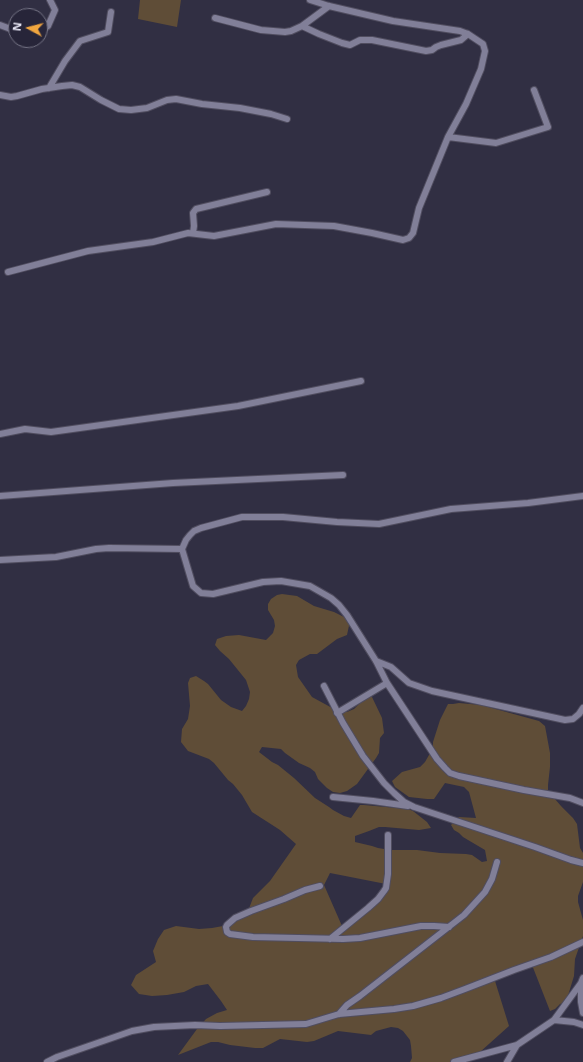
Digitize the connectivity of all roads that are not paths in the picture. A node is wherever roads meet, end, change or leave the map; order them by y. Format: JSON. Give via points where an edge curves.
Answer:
{"nodes":[{"id":1,"x":50,"y":0,"type":"edge"},
{"id":2,"x":310,"y":0,"type":"edge"},
{"id":3,"x":329,"y":6,"type":"junction"},
{"id":4,"x":111,"y":12,"type":"dead end"},
{"id":5,"x":215,"y":18,"type":"dead end"},
{"id":6,"x":48,"y":26,"type":"edge"},
{"id":7,"x":302,"y":26,"type":"junction"},
{"id":8,"x":468,"y":34,"type":"junction"},
{"id":9,"x":49,"y":88,"type":"junction"},
{"id":10,"x":534,"y":90,"type":"dead end"},
{"id":11,"x":0,"y":95,"type":"edge"},
{"id":12,"x":287,"y":119,"type":"dead end"},
{"id":13,"x":448,"y":137,"type":"junction"},
{"id":14,"x":268,"y":192,"type":"dead end"},
{"id":15,"x":193,"y":233,"type":"junction"},
{"id":16,"x":8,"y":272,"type":"dead end"},
{"id":17,"x":361,"y":381,"type":"dead end"},
{"id":18,"x":0,"y":434,"type":"edge"},
{"id":19,"x":343,"y":474,"type":"dead end"},
{"id":20,"x":0,"y":496,"type":"edge"},
{"id":21,"x":583,"y":496,"type":"edge"},
{"id":22,"x":182,"y":549,"type":"junction"},
{"id":23,"x":0,"y":560,"type":"edge"},
{"id":24,"x":376,"y":661,"type":"junction"},
{"id":25,"x":386,"y":682,"type":"junction"},
{"id":26,"x":324,"y":686,"type":"dead end"},
{"id":27,"x":583,"y":708,"type":"edge"},
{"id":28,"x":337,"y":713,"type":"junction"},
{"id":29,"x":333,"y":797,"type":"dead end"},
{"id":30,"x":583,"y":803,"type":"edge"},
{"id":31,"x":414,"y":807,"type":"junction"},
{"id":32,"x":388,"y":836,"type":"dead end"},
{"id":33,"x":497,"y":862,"type":"dead end"},
{"id":34,"x":583,"y":862,"type":"edge"},
{"id":35,"x":320,"y":886,"type":"dead end"},
{"id":36,"x":449,"y":927,"type":"junction"},
{"id":37,"x":330,"y":939,"type":"junction"},
{"id":38,"x":583,"y":942,"type":"edge"},
{"id":39,"x":582,"y":980,"type":"edge"},
{"id":40,"x":583,"y":1013,"type":"edge"},
{"id":41,"x":339,"y":1014,"type":"junction"},
{"id":42,"x":554,"y":1020,"type":"junction"},
{"id":43,"x":583,"y":1025,"type":"edge"},
{"id":44,"x":517,"y":1045,"type":"junction"},
{"id":45,"x":56,"y":1060,"type":"edge"},
{"id":46,"x":47,"y":1062,"type":"edge"},
{"id":47,"x":454,"y":1062,"type":"edge"},
{"id":48,"x":507,"y":1062,"type":"edge"}],
"edges":[{"from":1,"to":6,"type":"street","via":[[55,10]]},
{"from":2,"to":3,"type":"street"},
{"from":3,"to":7,"type":"street"},
{"from":3,"to":8,"type":"street","via":[[393,22]]},
{"from":4,"to":9,"type":"street","via":[[108,32],[80,41]]},
{"from":5,"to":7,"type":"street","via":[[268,32],[291,31]]},
{"from":7,"to":8,"type":"street","via":[[350,45],[360,40],[372,40],[426,51],[461,40]]},
{"from":8,"to":13,"type":"street","via":[[483,44],[485,51],[475,85]]},
{"from":9,"to":11,"type":"street","via":[[11,97]]},
{"from":9,"to":12,"type":"street","via":[[76,86],[119,108],[131,110],[176,99],[240,108]]},
{"from":10,"to":13,"type":"street","via":[[548,127],[496,142]]},
{"from":13,"to":15,"type":"street","via":[[409,238],[403,240],[328,226],[276,224],[214,236]]},
{"from":14,"to":15,"type":"street","via":[[196,209],[193,213]]},
{"from":15,"to":16,"type":"street","via":[[153,242],[88,251]]},
{"from":17,"to":18,"type":"street","via":[[238,406],[51,432],[26,429]]},
{"from":19,"to":20,"type":"street"},
{"from":21,"to":22,"type":"street","via":[[452,509],[379,524],[284,517],[242,517],[194,531]]},
{"from":22,"to":23,"type":"street","via":[[109,548],[56,557]]},
{"from":22,"to":24,"type":"street","via":[[193,586],[201,593],[213,594],[273,581],[305,585],[318,590],[344,610]]},
{"from":24,"to":25,"type":"street"},
{"from":24,"to":27,"type":"street","via":[[391,667],[409,683],[432,691],[565,720],[573,719]]},
{"from":25,"to":28,"type":"street"},
{"from":25,"to":30,"type":"street","via":[[437,759],[450,773],[570,798]]},
{"from":26,"to":28,"type":"street"},
{"from":28,"to":31,"type":"street","via":[[363,756],[384,783],[404,802]]},
{"from":29,"to":31,"type":"street"},
{"from":31,"to":34,"type":"street"},
{"from":32,"to":37,"type":"street","via":[[388,874],[384,891],[368,908]]},
{"from":33,"to":36,"type":"street","via":[[485,892]]},
{"from":35,"to":37,"type":"street","via":[[239,916],[230,922],[226,930],[230,934],[253,937]]},
{"from":36,"to":37,"type":"street","via":[[421,926],[360,938]]},
{"from":36,"to":41,"type":"street","via":[[347,1005]]},
{"from":38,"to":41,"type":"street","via":[[551,957],[441,998],[394,1009]]},
{"from":39,"to":40,"type":"street"},
{"from":39,"to":42,"type":"street"},
{"from":41,"to":45,"type":"street","via":[[306,1024],[154,1027],[132,1031]]},
{"from":42,"to":43,"type":"street"},
{"from":42,"to":44,"type":"street"},
{"from":44,"to":47,"type":"street"},
{"from":44,"to":48,"type":"street"},
{"from":45,"to":46,"type":"street"}]}
